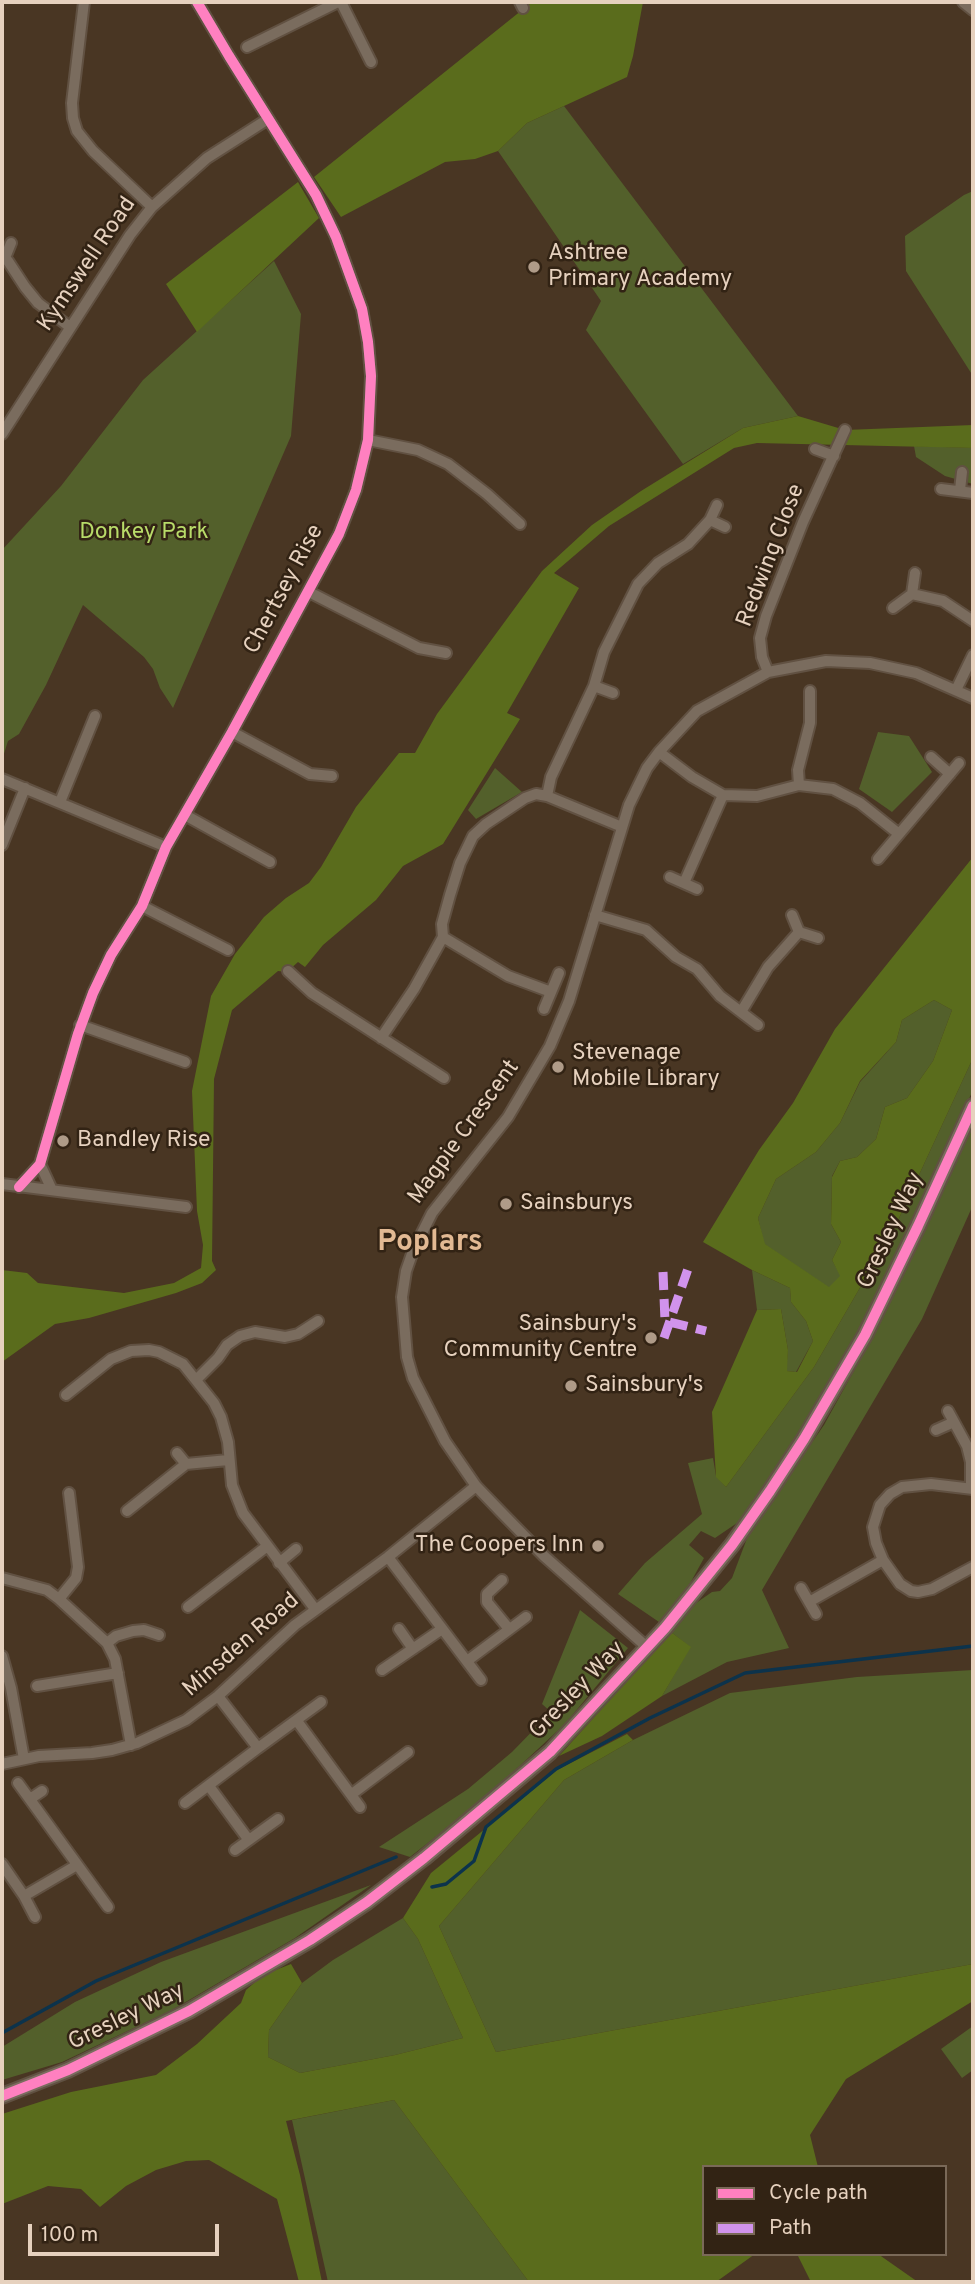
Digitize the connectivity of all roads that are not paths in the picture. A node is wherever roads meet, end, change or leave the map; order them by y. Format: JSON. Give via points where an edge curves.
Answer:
{"nodes":[{"id":1,"x":83,"y":2,"type":"edge"},
{"id":2,"x":197,"y":2,"type":"edge"},
{"id":3,"x":340,"y":2,"type":"edge"},
{"id":4,"x":963,"y":2,"type":"edge"},
{"id":5,"x":973,"y":10,"type":"edge"},
{"id":6,"x":247,"y":47,"type":"dead end"},
{"id":7,"x":371,"y":62,"type":"dead end"},
{"id":8,"x":268,"y":119,"type":"junction"},
{"id":9,"x":152,"y":207,"type":"junction"},
{"id":10,"x":11,"y":243,"type":"dead end"},
{"id":11,"x":3,"y":258,"type":"edge"},
{"id":12,"x":70,"y":327,"type":"junction"},
{"id":13,"x":845,"y":430,"type":"dead end"},
{"id":14,"x":2,"y":434,"type":"edge"},
{"id":15,"x":368,"y":440,"type":"junction"},
{"id":16,"x":815,"y":449,"type":"dead end"},
{"id":17,"x":834,"y":456,"type":"junction"},
{"id":18,"x":962,"y":472,"type":"dead end"},
{"id":19,"x":941,"y":489,"type":"dead end"},
{"id":20,"x":960,"y":490,"type":"junction"},
{"id":21,"x":973,"y":494,"type":"edge"},
{"id":22,"x":717,"y":505,"type":"dead end"},
{"id":23,"x":710,"y":520,"type":"junction"},
{"id":24,"x":520,"y":524,"type":"dead end"},
{"id":25,"x":725,"y":527,"type":"dead end"},
{"id":26,"x":915,"y":573,"type":"dead end"},
{"id":27,"x":309,"y":592,"type":"junction"},
{"id":28,"x":912,"y":594,"type":"junction"},
{"id":29,"x":893,"y":608,"type":"dead end"},
{"id":30,"x":973,"y":621,"type":"edge"},
{"id":31,"x":446,"y":653,"type":"dead end"},
{"id":32,"x":973,"y":655,"type":"edge"},
{"id":33,"x":768,"y":672,"type":"junction"},
{"id":34,"x":594,"y":686,"type":"junction"},
{"id":35,"x":956,"y":690,"type":"junction"},
{"id":36,"x":810,"y":691,"type":"dead end"},
{"id":37,"x":612,"y":693,"type":"dead end"},
{"id":38,"x":973,"y":698,"type":"edge"},
{"id":39,"x":95,"y":716,"type":"dead end"},
{"id":40,"x":232,"y":732,"type":"junction"},
{"id":41,"x":659,"y":752,"type":"junction"},
{"id":42,"x":931,"y":757,"type":"dead end"},
{"id":43,"x":959,"y":763,"type":"dead end"},
{"id":44,"x":950,"y":774,"type":"junction"},
{"id":45,"x":332,"y":776,"type":"dead end"},
{"id":46,"x":2,"y":779,"type":"edge"},
{"id":47,"x":799,"y":785,"type":"junction"},
{"id":48,"x":25,"y":788,"type":"junction"},
{"id":49,"x":547,"y":796,"type":"junction"},
{"id":50,"x":723,"y":796,"type":"junction"},
{"id":51,"x":60,"y":802,"type":"junction"},
{"id":52,"x":185,"y":815,"type":"junction"},
{"id":53,"x":622,"y":827,"type":"junction"},
{"id":54,"x":899,"y":834,"type":"junction"},
{"id":55,"x":2,"y":845,"type":"edge"},
{"id":56,"x":166,"y":847,"type":"junction"},
{"id":57,"x":878,"y":859,"type":"dead end"},
{"id":58,"x":270,"y":862,"type":"dead end"},
{"id":59,"x":670,"y":877,"type":"dead end"},
{"id":60,"x":684,"y":883,"type":"junction"},
{"id":61,"x":697,"y":889,"type":"dead end"},
{"id":62,"x":142,"y":906,"type":"junction"},
{"id":63,"x":595,"y":915,"type":"junction"},
{"id":64,"x":792,"y":915,"type":"dead end"},
{"id":65,"x":799,"y":932,"type":"junction"},
{"id":66,"x":443,"y":937,"type":"junction"},
{"id":67,"x":818,"y":938,"type":"dead end"},
{"id":68,"x":228,"y":950,"type":"dead end"},
{"id":69,"x":288,"y":971,"type":"dead end"},
{"id":70,"x":559,"y":973,"type":"dead end"},
{"id":71,"x":551,"y":992,"type":"junction"},
{"id":72,"x":544,"y":1009,"type":"dead end"},
{"id":73,"x":741,"y":1012,"type":"junction"},
{"id":74,"x":80,"y":1025,"type":"junction"},
{"id":75,"x":758,"y":1025,"type":"dead end"},
{"id":76,"x":381,"y":1038,"type":"junction"},
{"id":77,"x":185,"y":1062,"type":"dead end"},
{"id":78,"x":444,"y":1077,"type":"dead end"},
{"id":79,"x":973,"y":1106,"type":"edge"},
{"id":80,"x":40,"y":1164,"type":"junction"},
{"id":81,"x":2,"y":1184,"type":"edge"},
{"id":82,"x":19,"y":1187,"type":"junction"},
{"id":83,"x":52,"y":1190,"type":"junction"},
{"id":84,"x":186,"y":1207,"type":"dead end"},
{"id":85,"x":318,"y":1321,"type":"dead end"},
{"id":86,"x":197,"y":1379,"type":"junction"},
{"id":87,"x":66,"y":1395,"type":"dead end"},
{"id":88,"x":936,"y":1430,"type":"dead end"},
{"id":89,"x":177,"y":1452,"type":"dead end"},
{"id":90,"x":228,"y":1460,"type":"junction"},
{"id":91,"x":186,"y":1464,"type":"junction"},
{"id":92,"x":476,"y":1486,"type":"junction"},
{"id":93,"x":972,"y":1489,"type":"edge"},
{"id":94,"x":69,"y":1493,"type":"dead end"},
{"id":95,"x":127,"y":1511,"type":"dead end"},
{"id":96,"x":266,"y":1547,"type":"junction"},
{"id":97,"x":296,"y":1549,"type":"dead end"},
{"id":98,"x":388,"y":1557,"type":"junction"},
{"id":99,"x":884,"y":1560,"type":"junction"},
{"id":100,"x":279,"y":1563,"type":"junction"},
{"id":101,"x":972,"y":1570,"type":"edge"},
{"id":102,"x":2,"y":1578,"type":"edge"},
{"id":103,"x":502,"y":1580,"type":"dead end"},
{"id":104,"x":801,"y":1587,"type":"dead end"},
{"id":105,"x":59,"y":1599,"type":"junction"},
{"id":106,"x":809,"y":1602,"type":"junction"},
{"id":107,"x":188,"y":1608,"type":"dead end"},
{"id":108,"x":316,"y":1609,"type":"junction"},
{"id":109,"x":816,"y":1614,"type":"dead end"},
{"id":110,"x":526,"y":1617,"type":"dead end"},
{"id":111,"x":399,"y":1629,"type":"dead end"},
{"id":112,"x":442,"y":1629,"type":"junction"},
{"id":113,"x":509,"y":1629,"type":"junction"},
{"id":114,"x":159,"y":1635,"type":"dead end"},
{"id":115,"x":107,"y":1643,"type":"junction"},
{"id":116,"x":648,"y":1648,"type":"junction"},
{"id":117,"x":413,"y":1649,"type":"junction"},
{"id":118,"x":2,"y":1656,"type":"edge"},
{"id":119,"x":467,"y":1661,"type":"junction"},
{"id":120,"x":382,"y":1670,"type":"dead end"},
{"id":121,"x":118,"y":1673,"type":"junction"},
{"id":122,"x":481,"y":1680,"type":"dead end"},
{"id":123,"x":37,"y":1686,"type":"dead end"},
{"id":124,"x":218,"y":1696,"type":"junction"},
{"id":125,"x":321,"y":1702,"type":"dead end"},
{"id":126,"x":298,"y":1721,"type":"junction"},
{"id":127,"x":131,"y":1745,"type":"junction"},
{"id":128,"x":258,"y":1748,"type":"junction"},
{"id":129,"x":408,"y":1752,"type":"dead end"},
{"id":130,"x":24,"y":1759,"type":"junction"},
{"id":131,"x":2,"y":1764,"type":"edge"},
{"id":132,"x":18,"y":1783,"type":"dead end"},
{"id":133,"x":209,"y":1786,"type":"junction"},
{"id":134,"x":42,"y":1791,"type":"dead end"},
{"id":135,"x":352,"y":1794,"type":"junction"},
{"id":136,"x":30,"y":1799,"type":"junction"},
{"id":137,"x":186,"y":1803,"type":"dead end"},
{"id":138,"x":360,"y":1807,"type":"dead end"},
{"id":139,"x":278,"y":1819,"type":"dead end"},
{"id":140,"x":248,"y":1839,"type":"junction"},
{"id":141,"x":234,"y":1850,"type":"dead end"},
{"id":142,"x":2,"y":1864,"type":"edge"},
{"id":143,"x":77,"y":1865,"type":"junction"},
{"id":144,"x":24,"y":1895,"type":"junction"},
{"id":145,"x":108,"y":1907,"type":"dead end"},
{"id":146,"x":34,"y":1917,"type":"dead end"},
{"id":147,"x":2,"y":2096,"type":"edge"}],
"edges":[{"from":1,"to":9,"type":"street","via":[[72,103],[77,131]]},
{"from":2,"to":8,"type":"street","name":"Chertsey Rise"},
{"from":3,"to":6,"type":"street"},
{"from":3,"to":7,"type":"street"},
{"from":4,"to":5,"type":"street"},
{"from":8,"to":9,"type":"street","name":"Kymswell Road","via":[[207,158]]},
{"from":8,"to":15,"type":"street","name":"Chertsey Rise","via":[[330,220],[362,309],[371,376]]},
{"from":9,"to":12,"type":"street","name":"Kymswell Road"},
{"from":10,"to":11,"type":"street"},
{"from":11,"to":12,"type":"street","via":[[38,303]]},
{"from":12,"to":14,"type":"street","name":"Kymswell Road"},
{"from":13,"to":17,"type":"street","name":"Redwing Close"},
{"from":15,"to":24,"type":"street","via":[[406,447],[447,464]]},
{"from":15,"to":27,"type":"street","name":"Chertsey Rise","via":[[348,513]]},
{"from":16,"to":17,"type":"street"},
{"from":17,"to":33,"type":"street","name":"Redwing Close","via":[[766,615],[760,638]]},
{"from":18,"to":20,"type":"street"},
{"from":19,"to":20,"type":"street"},
{"from":20,"to":21,"type":"street"},
{"from":22,"to":23,"type":"street"},
{"from":23,"to":25,"type":"street"},
{"from":23,"to":34,"type":"street","via":[[638,584],[604,652]]},
{"from":26,"to":28,"type":"street"},
{"from":27,"to":31,"type":"street","name":"Chertsey Rise","via":[[419,648]]},
{"from":27,"to":40,"type":"street","name":"Chertsey Rise"},
{"from":28,"to":29,"type":"street"},
{"from":28,"to":30,"type":"street","via":[[943,601]]},
{"from":32,"to":35,"type":"street"},
{"from":33,"to":35,"type":"street","name":"Magpie Crescent","via":[[826,661],[870,663],[916,673]]},
{"from":33,"to":41,"type":"street","name":"Magpie Crescent","via":[[697,711]]},
{"from":34,"to":37,"type":"street"},
{"from":34,"to":49,"type":"street","via":[[556,765]]},
{"from":35,"to":38,"type":"street","name":"Magpie Crescent"},
{"from":36,"to":47,"type":"street","via":[[810,723],[797,770]]},
{"from":39,"to":51,"type":"street"},
{"from":40,"to":45,"type":"street","via":[[310,774]]},
{"from":40,"to":52,"type":"street","name":"Chertsey Rise"},
{"from":41,"to":50,"type":"street"},
{"from":41,"to":53,"type":"street","name":"Magpie Crescent","via":[[638,785]]},
{"from":42,"to":44,"type":"street"},
{"from":43,"to":44,"type":"street"},
{"from":44,"to":54,"type":"street"},
{"from":46,"to":48,"type":"street"},
{"from":47,"to":50,"type":"street","via":[[757,796]]},
{"from":47,"to":54,"type":"street","via":[[833,789],[860,803]]},
{"from":48,"to":51,"type":"street"},
{"from":48,"to":55,"type":"street"},
{"from":49,"to":53,"type":"street"},
{"from":49,"to":66,"type":"street","via":[[525,798],[473,836],[450,895]]},
{"from":50,"to":60,"type":"street"},
{"from":51,"to":56,"type":"street"},
{"from":52,"to":56,"type":"street","name":"Chertsey Rise"},
{"from":52,"to":58,"type":"street"},
{"from":53,"to":63,"type":"street","name":"Magpie Crescent"},
{"from":54,"to":57,"type":"street"},
{"from":56,"to":62,"type":"street","name":"Chertsey Rise"},
{"from":59,"to":60,"type":"street"},
{"from":60,"to":61,"type":"street"},
{"from":62,"to":68,"type":"street"},
{"from":62,"to":74,"type":"street","name":"Chertsey Rise","via":[[111,956]]},
{"from":63,"to":73,"type":"street","via":[[646,930],[676,957],[698,969],[720,996]]},
{"from":63,"to":92,"type":"street","name":"Magpie Crescent","via":[[550,1046],[501,1125],[432,1213],[406,1271],[404,1335],[413,1378],[445,1441]]},
{"from":64,"to":65,"type":"street"},
{"from":65,"to":67,"type":"street"},
{"from":65,"to":73,"type":"street","via":[[768,967]]},
{"from":66,"to":71,"type":"street","via":[[508,976]]},
{"from":66,"to":76,"type":"street"},
{"from":69,"to":76,"type":"street","via":[[312,993]]},
{"from":70,"to":71,"type":"street"},
{"from":71,"to":72,"type":"street"},
{"from":73,"to":75,"type":"street"},
{"from":74,"to":77,"type":"street"},
{"from":74,"to":80,"type":"street","name":"Chertsey Rise"},
{"from":76,"to":78,"type":"street"},
{"from":79,"to":116,"type":"street","name":"Gresley Way","via":[[887,1291],[833,1391],[771,1491]]},
{"from":80,"to":82,"type":"street","name":"Chertsey Rise"},
{"from":80,"to":83,"type":"street"},
{"from":81,"to":82,"type":"street"},
{"from":82,"to":83,"type":"street"},
{"from":83,"to":84,"type":"street"},
{"from":85,"to":86,"type":"street","via":[[285,1337],[255,1332],[240,1336]]},
{"from":86,"to":87,"type":"street","via":[[177,1359],[149,1350],[131,1351],[79,1377]]},
{"from":86,"to":90,"type":"street","via":[[221,1417]]},
{"from":88,"to":93,"type":"street","via":[[951,1417],[970,1454]]},
{"from":89,"to":91,"type":"street"},
{"from":90,"to":91,"type":"street"},
{"from":90,"to":96,"type":"street","via":[[237,1500]]},
{"from":91,"to":95,"type":"street"},
{"from":92,"to":98,"type":"street","name":"Minsden Road"},
{"from":92,"to":116,"type":"street","name":"Magpie Crescent","via":[[544,1556]]},
{"from":93,"to":99,"type":"street","via":[[931,1484],[902,1487],[890,1494],[873,1520]]},
{"from":94,"to":105,"type":"street","via":[[78,1567],[76,1578]]},
{"from":96,"to":100,"type":"street"},
{"from":96,"to":107,"type":"street"},
{"from":97,"to":100,"type":"street"},
{"from":98,"to":108,"type":"street","name":"Minsden Road"},
{"from":98,"to":112,"type":"street"},
{"from":99,"to":101,"type":"street","via":[[900,1584],[918,1592]]},
{"from":99,"to":106,"type":"street"},
{"from":100,"to":108,"type":"street"},
{"from":102,"to":105,"type":"street","via":[[38,1586]]},
{"from":103,"to":113,"type":"street","via":[[487,1594],[487,1602]]},
{"from":104,"to":106,"type":"street"},
{"from":105,"to":115,"type":"street"},
{"from":106,"to":109,"type":"street"},
{"from":108,"to":124,"type":"street","name":"Minsden Road"},
{"from":110,"to":113,"type":"street"},
{"from":111,"to":117,"type":"street"},
{"from":112,"to":117,"type":"street"},
{"from":112,"to":119,"type":"street"},
{"from":113,"to":119,"type":"street"},
{"from":114,"to":115,"type":"street","via":[[134,1631]]},
{"from":115,"to":121,"type":"street"},
{"from":116,"to":147,"type":"street","name":"Gresley Way","via":[[550,1752],[367,1902],[189,2011],[68,2070]]},
{"from":117,"to":120,"type":"street"},
{"from":118,"to":130,"type":"street"},
{"from":119,"to":122,"type":"street"},
{"from":121,"to":123,"type":"street"},
{"from":121,"to":127,"type":"street"},
{"from":124,"to":127,"type":"street","name":"Minsden Road","via":[[167,1731]]},
{"from":124,"to":128,"type":"street"},
{"from":125,"to":126,"type":"street"},
{"from":126,"to":128,"type":"street"},
{"from":126,"to":135,"type":"street"},
{"from":127,"to":130,"type":"street","name":"Minsden Road","via":[[92,1754]]},
{"from":128,"to":133,"type":"street"},
{"from":129,"to":135,"type":"street"},
{"from":130,"to":131,"type":"street","name":"Minsden Road"},
{"from":132,"to":136,"type":"street"},
{"from":133,"to":137,"type":"street"},
{"from":133,"to":140,"type":"street"},
{"from":134,"to":136,"type":"street"},
{"from":135,"to":138,"type":"street"},
{"from":136,"to":143,"type":"street"},
{"from":139,"to":140,"type":"street"},
{"from":140,"to":141,"type":"street"},
{"from":142,"to":144,"type":"street"},
{"from":143,"to":144,"type":"street"},
{"from":143,"to":145,"type":"street"},
{"from":144,"to":146,"type":"street"}]}
